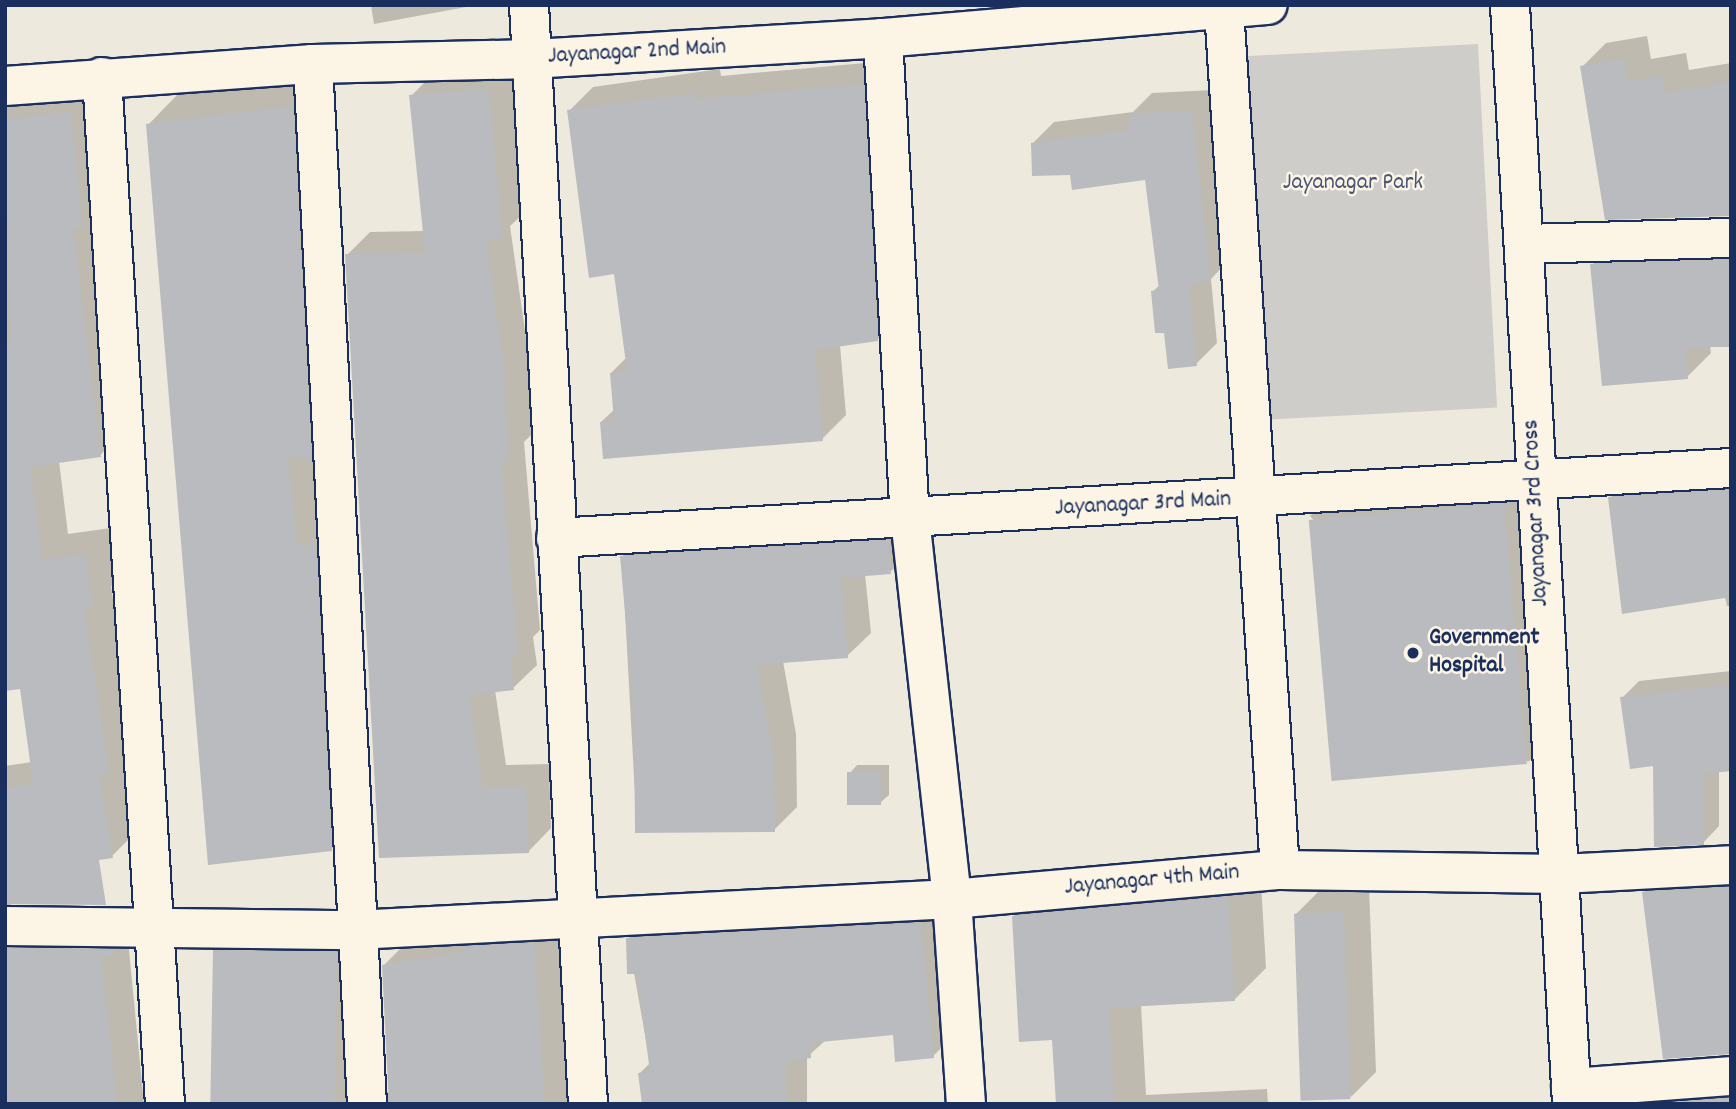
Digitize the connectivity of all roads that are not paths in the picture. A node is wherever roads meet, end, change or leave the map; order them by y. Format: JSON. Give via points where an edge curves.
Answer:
{"nodes":[{"id":1,"x":529,"y":5,"type":"edge"},
{"id":2,"x":1268,"y":5,"type":"edge"},
{"id":3,"x":1510,"y":5,"type":"edge"},
{"id":4,"x":1224,"y":9,"type":"junction"},
{"id":5,"x":883,"y":38,"type":"junction"},
{"id":6,"x":532,"y":59,"type":"junction"},
{"id":7,"x":313,"y":64,"type":"junction"},
{"id":8,"x":102,"y":77,"type":"junction"},
{"id":9,"x":5,"y":86,"type":"edge"},
{"id":10,"x":1731,"y":238,"type":"edge"},
{"id":11,"x":1527,"y":244,"type":"junction"},
{"id":12,"x":1731,"y":468,"type":"edge"},
{"id":13,"x":1532,"y":481,"type":"junction"},
{"id":14,"x":1256,"y":498,"type":"junction"},
{"id":15,"x":910,"y":519,"type":"junction"},
{"id":16,"x":556,"y":538,"type":"junction"},
{"id":17,"x":1731,"y":864,"type":"edge"},
{"id":18,"x":1280,"y":870,"type":"junction"},
{"id":19,"x":1561,"y":874,"type":"junction"},
{"id":20,"x":952,"y":899,"type":"junction"},
{"id":21,"x":574,"y":921,"type":"junction"},
{"id":22,"x":5,"y":926,"type":"edge"},
{"id":23,"x":150,"y":926,"type":"junction"},
{"id":24,"x":355,"y":930,"type":"junction"},
{"id":25,"x":1731,"y":1076,"type":"edge"},
{"id":26,"x":1571,"y":1096,"type":"edge"},
{"id":27,"x":164,"y":1104,"type":"edge"},
{"id":28,"x":367,"y":1104,"type":"edge"},
{"id":29,"x":587,"y":1104,"type":"edge"},
{"id":30,"x":966,"y":1104,"type":"edge"}],
"edges":[{"from":1,"to":6,"type":"street"},
{"from":2,"to":4,"type":"street","name":"Jayanagar 2nd Main"},
{"from":3,"to":11,"type":"street","name":"Jayanagar 3rd Cross"},
{"from":4,"to":5,"type":"street","name":"Jayanagar 2nd Main"},
{"from":4,"to":14,"type":"street"},
{"from":5,"to":6,"type":"street","name":"Jayanagar 2nd Main"},
{"from":5,"to":15,"type":"street"},
{"from":6,"to":7,"type":"street","name":"Jayanagar 2nd Main"},
{"from":6,"to":16,"type":"street"},
{"from":7,"to":8,"type":"street","name":"Jayanagar 2nd Main"},
{"from":7,"to":24,"type":"street"},
{"from":8,"to":9,"type":"street","name":"Jayanagar 2nd Main"},
{"from":8,"to":23,"type":"street"},
{"from":10,"to":11,"type":"street"},
{"from":11,"to":13,"type":"street","name":"Jayanagar 3rd Cross"},
{"from":12,"to":13,"type":"street","name":"Jayanagar 3rd Main"},
{"from":13,"to":14,"type":"street","name":"Jayanagar 3rd Main"},
{"from":13,"to":19,"type":"street","name":"Jayanagar 3rd Cross"},
{"from":14,"to":15,"type":"street","name":"Jayanagar 3rd Main"},
{"from":14,"to":18,"type":"street"},
{"from":15,"to":16,"type":"street","name":"Jayanagar 3rd Main"},
{"from":15,"to":20,"type":"street"},
{"from":16,"to":21,"type":"street"},
{"from":17,"to":19,"type":"street","name":"Jayanagar 4th Main"},
{"from":18,"to":19,"type":"street","name":"Jayanagar 4th Main"},
{"from":18,"to":20,"type":"street","name":"Jayanagar 4th Main"},
{"from":19,"to":26,"type":"street","name":"Jayanagar 3rd Cross"},
{"from":20,"to":21,"type":"street","name":"Jayanagar 4th Main"},
{"from":20,"to":30,"type":"street"},
{"from":21,"to":24,"type":"street","name":"Jayanagar 4th Main"},
{"from":21,"to":29,"type":"street"},
{"from":22,"to":23,"type":"street","name":"Jayanagar 4th Main"},
{"from":23,"to":24,"type":"street","name":"Jayanagar 4th Main"},
{"from":23,"to":27,"type":"street"},
{"from":24,"to":28,"type":"street"},
{"from":25,"to":26,"type":"street"}]}
